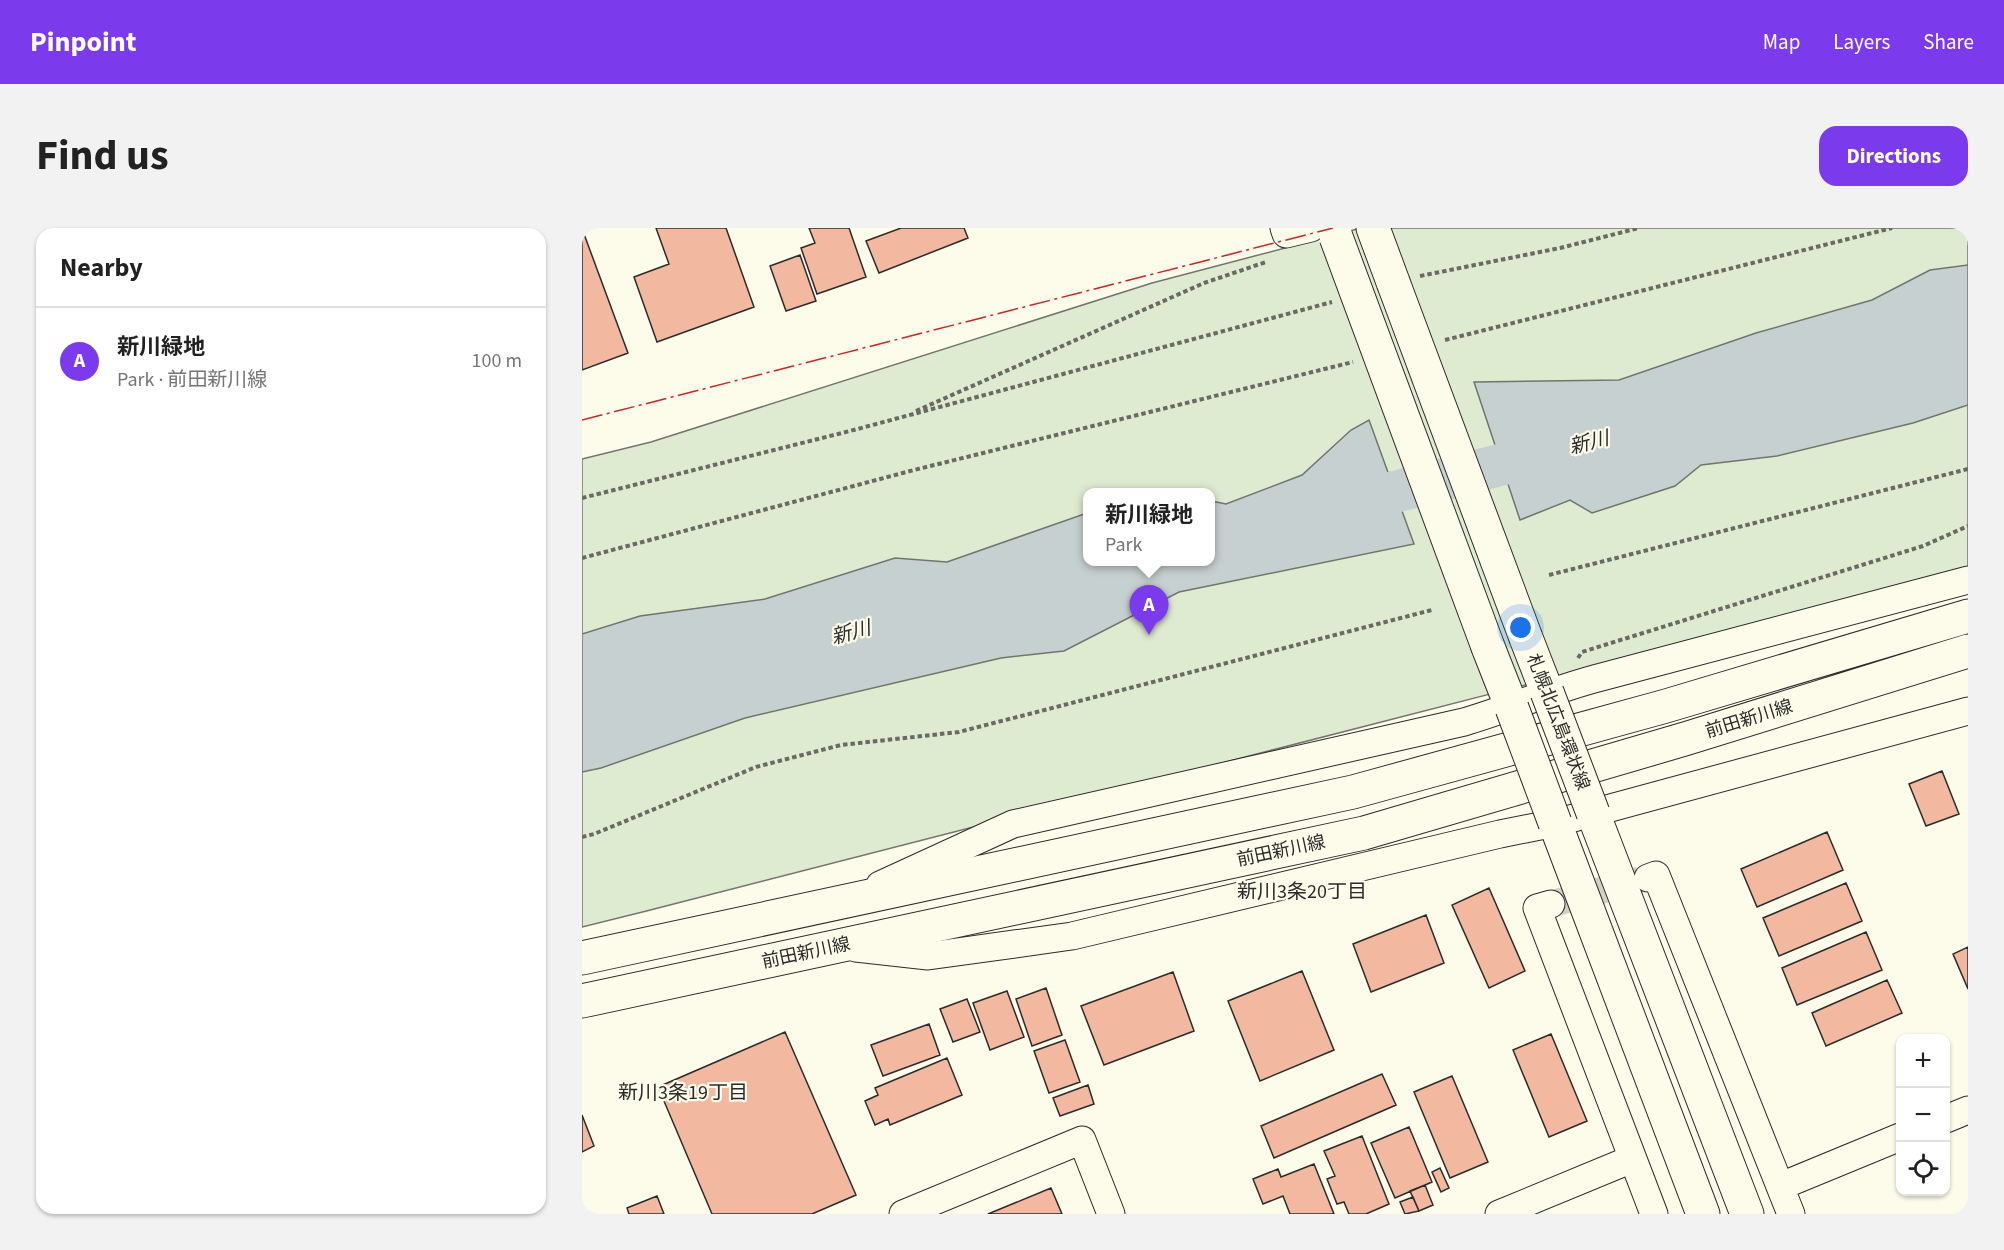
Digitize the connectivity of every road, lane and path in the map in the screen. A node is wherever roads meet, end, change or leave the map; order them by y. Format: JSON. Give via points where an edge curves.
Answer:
{"nodes":[{"id":1,"x":1284,"y":228,"type":"edge"},
{"id":2,"x":1311,"y":228,"type":"edge"},
{"id":3,"x":1332,"y":228,"type":"edge"},
{"id":4,"x":1374,"y":228,"type":"edge"},
{"id":5,"x":1639,"y":228,"type":"edge"},
{"id":6,"x":1892,"y":228,"type":"edge"},
{"id":7,"x":1266,"y":262,"type":"dead end"},
{"id":8,"x":1415,"y":278,"type":"dead end"},
{"id":9,"x":1332,"y":302,"type":"dead end"},
{"id":10,"x":1433,"y":342,"type":"dead end"},
{"id":11,"x":1364,"y":360,"type":"dead end"},
{"id":12,"x":904,"y":416,"type":"junction"},
{"id":13,"x":1968,"y":469,"type":"edge"},
{"id":14,"x":582,"y":498,"type":"edge"},
{"id":15,"x":1968,"y":526,"type":"edge"},
{"id":16,"x":582,"y":558,"type":"edge"},
{"id":17,"x":1549,"y":575,"type":"dead end"},
{"id":18,"x":1968,"y":580,"type":"edge"},
{"id":19,"x":1432,"y":610,"type":"dead end"},
{"id":20,"x":1968,"y":616,"type":"edge"},
{"id":21,"x":1968,"y":651,"type":"edge"},
{"id":22,"x":1573,"y":663,"type":"dead end"},
{"id":23,"x":1547,"y":692,"type":"junction"},
{"id":24,"x":1512,"y":708,"type":"junction"},
{"id":25,"x":1968,"y":711,"type":"edge"},
{"id":26,"x":1593,"y":813,"type":"junction"},
{"id":27,"x":1555,"y":823,"type":"junction"},
{"id":28,"x":582,"y":837,"type":"edge"},
{"id":29,"x":1648,"y":878,"type":"dead end"},
{"id":30,"x":845,"y":901,"type":"junction"},
{"id":31,"x":1551,"y":904,"type":"dead end"},
{"id":32,"x":840,"y":946,"type":"junction"},
{"id":33,"x":582,"y":958,"type":"edge"},
{"id":34,"x":582,"y":1001,"type":"edge"},
{"id":35,"x":1968,"y":1110,"type":"edge"},
{"id":36,"x":1950,"y":1117,"type":"edge"},
{"id":37,"x":1896,"y":1139,"type":"edge"},
{"id":38,"x":1632,"y":1159,"type":"junction"},
{"id":39,"x":1781,"y":1186,"type":"junction"},
{"id":40,"x":903,"y":1214,"type":"edge"},
{"id":41,"x":1111,"y":1214,"type":"edge"},
{"id":42,"x":1500,"y":1214,"type":"edge"},
{"id":43,"x":1654,"y":1214,"type":"edge"},
{"id":44,"x":1703,"y":1214,"type":"edge"},
{"id":45,"x":1746,"y":1214,"type":"edge"},
{"id":46,"x":1791,"y":1214,"type":"edge"}],
"edges":[{"from":1,"to":2,"type":"street","via":[[1286,234]]},
{"from":3,"to":24,"type":"main road","bridge":true},
{"from":4,"to":23,"type":"main road","name":"札幌北広島環状線","bridge":true},
{"from":5,"to":8,"type":"path"},
{"from":6,"to":10,"type":"path"},
{"from":7,"to":12,"type":"path","via":[[1204,283]]},
{"from":9,"to":12,"type":"path"},
{"from":11,"to":16,"type":"path","via":[[914,470]]},
{"from":12,"to":14,"type":"path"},
{"from":13,"to":17,"type":"path"},
{"from":15,"to":22,"type":"path","via":[[1923,546],[1582,652]]},
{"from":18,"to":23,"type":"street"},
{"from":19,"to":28,"type":"path","via":[[959,732],[840,745],[756,767]]},
{"from":20,"to":30,"type":"main road","name":"前田新川線","via":[[1666,706],[1353,792]]},
{"from":21,"to":32,"type":"main road","name":"前田新川線","via":[[1364,833]]},
{"from":23,"to":24,"type":"street"},
{"from":23,"to":26,"type":"main road","name":"札幌北広島環状線","bridge":true},
{"from":24,"to":27,"type":"main road","bridge":true},
{"from":24,"to":30,"type":"street","via":[[1013,824]]},
{"from":25,"to":26,"type":"street"},
{"from":26,"to":27,"type":"street"},
{"from":26,"to":45,"type":"main road","name":"札幌北広島環状線"},
{"from":27,"to":32,"type":"street","via":[[1072,936],[928,956]]},
{"from":27,"to":44,"type":"main road"},
{"from":29,"to":39,"type":"street","via":[[1656,875]]},
{"from":30,"to":33,"type":"main road","name":"前田新川線"},
{"from":31,"to":38,"type":"street","via":[[1536,908]]},
{"from":32,"to":34,"type":"main road","name":"前田新川線"},
{"from":35,"to":36,"type":"street"},
{"from":37,"to":39,"type":"street"},
{"from":38,"to":42,"type":"street"},
{"from":38,"to":43,"type":"street"},
{"from":39,"to":46,"type":"street"},
{"from":40,"to":41,"type":"street","via":[[1082,1140]]}]}
